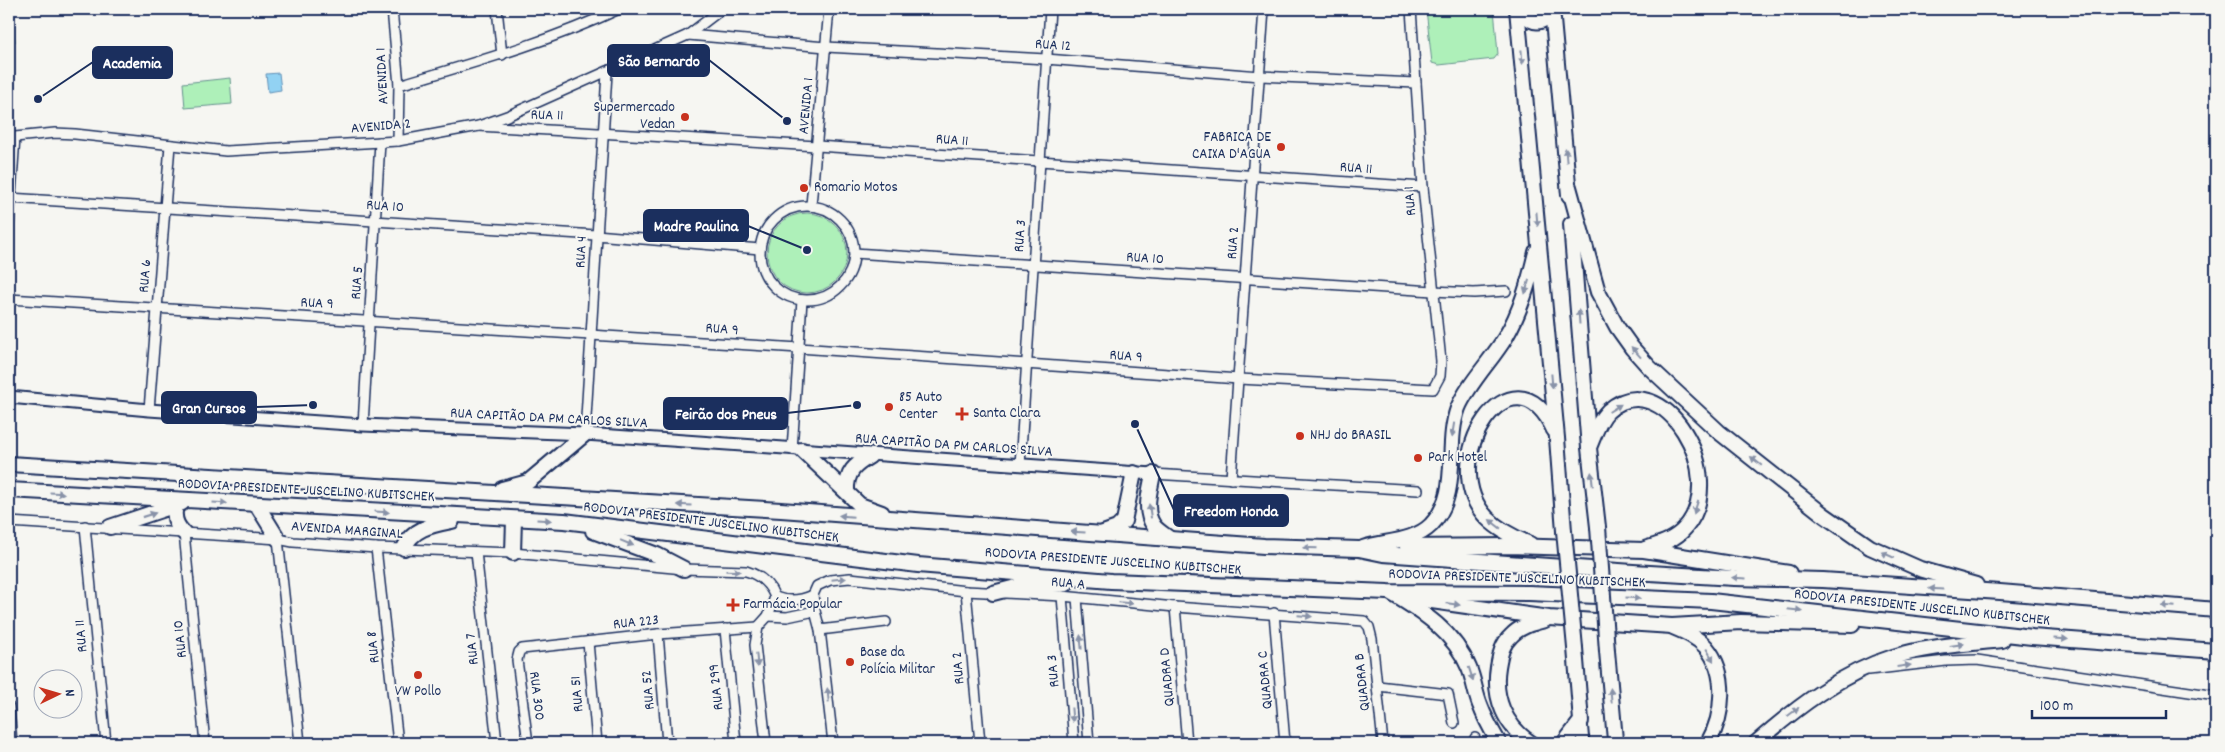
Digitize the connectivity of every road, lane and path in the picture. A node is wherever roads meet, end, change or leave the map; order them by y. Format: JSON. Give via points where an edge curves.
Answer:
{"nodes":[{"id":1,"x":392,"y":9,"type":"edge"},
{"id":2,"x":497,"y":9,"type":"edge"},
{"id":3,"x":596,"y":9,"type":"edge"},
{"id":4,"x":619,"y":9,"type":"edge"},
{"id":5,"x":722,"y":9,"type":"edge"},
{"id":6,"x":829,"y":9,"type":"edge"},
{"id":7,"x":1050,"y":9,"type":"edge"},
{"id":8,"x":1264,"y":9,"type":"edge"},
{"id":9,"x":1411,"y":9,"type":"edge"},
{"id":10,"x":1517,"y":9,"type":"edge"},
{"id":11,"x":1524,"y":9,"type":"edge"},
{"id":12,"x":1546,"y":9,"type":"edge"},
{"id":13,"x":1552,"y":9,"type":"edge"},
{"id":14,"x":597,"y":19,"type":"junction"},
{"id":15,"x":688,"y":35,"type":"junction"},
{"id":16,"x":826,"y":47,"type":"junction"},
{"id":17,"x":502,"y":55,"type":"junction"},
{"id":18,"x":1046,"y":58,"type":"junction"},
{"id":19,"x":607,"y":72,"type":"junction"},
{"id":20,"x":1260,"y":76,"type":"junction"},
{"id":21,"x":1416,"y":84,"type":"junction"},
{"id":22,"x":399,"y":85,"type":"junction"},
{"id":23,"x":479,"y":126,"type":"junction"},
{"id":24,"x":603,"y":132,"type":"junction"},
{"id":25,"x":398,"y":141,"type":"junction"},
{"id":26,"x":380,"y":142,"type":"junction"},
{"id":27,"x":170,"y":145,"type":"junction"},
{"id":28,"x":817,"y":146,"type":"junction"},
{"id":29,"x":1040,"y":161,"type":"junction"},
{"id":30,"x":1253,"y":177,"type":"junction"},
{"id":31,"x":1423,"y":187,"type":"junction"},
{"id":32,"x":1568,"y":187,"type":"junction"},
{"id":33,"x":9,"y":198,"type":"edge"},
{"id":34,"x":811,"y":205,"type":"junction"},
{"id":35,"x":165,"y":208,"type":"junction"},
{"id":36,"x":376,"y":220,"type":"junction"},
{"id":37,"x":9,"y":225,"type":"edge"},
{"id":38,"x":596,"y":234,"type":"junction"},
{"id":39,"x":1539,"y":239,"type":"junction"},
{"id":40,"x":760,"y":249,"type":"junction"},
{"id":41,"x":854,"y":253,"type":"junction"},
{"id":42,"x":1032,"y":264,"type":"junction"},
{"id":43,"x":1245,"y":277,"type":"junction"},
{"id":44,"x":1433,"y":290,"type":"junction"},
{"id":45,"x":1506,"y":291,"type":"dead end"},
{"id":46,"x":9,"y":299,"type":"edge"},
{"id":47,"x":802,"y":300,"type":"junction"},
{"id":48,"x":157,"y":309,"type":"junction"},
{"id":49,"x":369,"y":321,"type":"junction"},
{"id":50,"x":591,"y":335,"type":"junction"},
{"id":51,"x":799,"y":348,"type":"junction"},
{"id":52,"x":1027,"y":363,"type":"junction"},
{"id":53,"x":1239,"y":379,"type":"junction"},
{"id":54,"x":1433,"y":389,"type":"joint"},
{"id":55,"x":9,"y":396,"type":"edge"},
{"id":56,"x":149,"y":410,"type":"junction"},
{"id":57,"x":364,"y":425,"type":"junction"},
{"id":58,"x":585,"y":434,"type":"junction"},
{"id":59,"x":1557,"y":438,"type":"junction"},
{"id":60,"x":1589,"y":448,"type":"junction"},
{"id":61,"x":797,"y":450,"type":"junction"},
{"id":62,"x":870,"y":456,"type":"junction"},
{"id":63,"x":9,"y":464,"type":"edge"},
{"id":64,"x":1020,"y":465,"type":"junction"},
{"id":65,"x":1134,"y":473,"type":"junction"},
{"id":66,"x":1153,"y":474,"type":"junction"},
{"id":67,"x":1232,"y":479,"type":"junction"},
{"id":68,"x":9,"y":490,"type":"edge"},
{"id":69,"x":1418,"y":490,"type":"dead end"},
{"id":70,"x":848,"y":491,"type":"junction"},
{"id":71,"x":479,"y":492,"type":"junction"},
{"id":72,"x":182,"y":503,"type":"junction"},
{"id":73,"x":257,"y":505,"type":"junction"},
{"id":74,"x":473,"y":517,"type":"junction"},
{"id":75,"x":514,"y":519,"type":"junction"},
{"id":76,"x":904,"y":520,"type":"junction"},
{"id":77,"x":564,"y":521,"type":"junction"},
{"id":78,"x":9,"y":522,"type":"edge"},
{"id":79,"x":85,"y":526,"type":"junction"},
{"id":80,"x":110,"y":527,"type":"junction"},
{"id":81,"x":184,"y":532,"type":"junction"},
{"id":82,"x":1100,"y":533,"type":"junction"},
{"id":83,"x":278,"y":539,"type":"junction"},
{"id":84,"x":1170,"y":539,"type":"junction"},
{"id":85,"x":1538,"y":547,"type":"junction"},
{"id":86,"x":376,"y":548,"type":"junction"},
{"id":87,"x":404,"y":548,"type":"junction"},
{"id":88,"x":1360,"y":549,"type":"junction"},
{"id":89,"x":1644,"y":550,"type":"junction"},
{"id":90,"x":476,"y":552,"type":"junction"},
{"id":91,"x":513,"y":553,"type":"junction"},
{"id":92,"x":684,"y":568,"type":"junction"},
{"id":93,"x":1823,"y":580,"type":"junction"},
{"id":94,"x":1110,"y":581,"type":"junction"},
{"id":95,"x":966,"y":591,"type":"junction"},
{"id":96,"x":1389,"y":592,"type":"junction"},
{"id":97,"x":2000,"y":592,"type":"junction"},
{"id":98,"x":993,"y":593,"type":"junction"},
{"id":99,"x":813,"y":595,"type":"junction"},
{"id":100,"x":1062,"y":596,"type":"junction"},
{"id":101,"x":775,"y":597,"type":"junction"},
{"id":102,"x":1077,"y":598,"type":"junction"},
{"id":103,"x":1175,"y":608,"type":"junction"},
{"id":104,"x":2216,"y":610,"type":"edge"},
{"id":105,"x":815,"y":611,"type":"junction"},
{"id":106,"x":1274,"y":613,"type":"junction"},
{"id":107,"x":768,"y":616,"type":"junction"},
{"id":108,"x":1549,"y":618,"type":"junction"},
{"id":109,"x":1875,"y":620,"type":"junction"},
{"id":110,"x":1364,"y":621,"type":"joint"},
{"id":111,"x":886,"y":622,"type":"dead end"},
{"id":112,"x":1672,"y":626,"type":"junction"},
{"id":113,"x":758,"y":627,"type":"junction"},
{"id":114,"x":725,"y":629,"type":"junction"},
{"id":115,"x":820,"y":630,"type":"junction"},
{"id":116,"x":658,"y":634,"type":"junction"},
{"id":117,"x":2032,"y":637,"type":"junction"},
{"id":118,"x":588,"y":642,"type":"junction"},
{"id":119,"x":2199,"y":649,"type":"junction"},
{"id":120,"x":2216,"y":651,"type":"edge"},
{"id":121,"x":519,"y":652,"type":"joint"},
{"id":122,"x":2216,"y":658,"type":"edge"},
{"id":123,"x":1856,"y":672,"type":"junction"},
{"id":124,"x":1378,"y":686,"type":"junction"},
{"id":125,"x":2216,"y":696,"type":"edge"},
{"id":126,"x":9,"y":707,"type":"edge"},
{"id":127,"x":1581,"y":721,"type":"junction"},
{"id":128,"x":1454,"y":723,"type":"dead end"},
{"id":129,"x":1616,"y":742,"type":"edge"},
{"id":130,"x":12,"y":743,"type":"edge"},
{"id":131,"x":106,"y":743,"type":"edge"},
{"id":132,"x":205,"y":743,"type":"edge"},
{"id":133,"x":300,"y":743,"type":"edge"},
{"id":134,"x":398,"y":743,"type":"edge"},
{"id":135,"x":497,"y":743,"type":"edge"},
{"id":136,"x":528,"y":743,"type":"edge"},
{"id":137,"x":597,"y":743,"type":"edge"},
{"id":138,"x":668,"y":743,"type":"edge"},
{"id":139,"x":736,"y":743,"type":"edge"},
{"id":140,"x":766,"y":743,"type":"edge"},
{"id":141,"x":833,"y":743,"type":"edge"},
{"id":142,"x":980,"y":743,"type":"edge"},
{"id":143,"x":1074,"y":743,"type":"edge"},
{"id":144,"x":1089,"y":743,"type":"edge"},
{"id":145,"x":1187,"y":743,"type":"edge"},
{"id":146,"x":1285,"y":743,"type":"edge"},
{"id":147,"x":1382,"y":743,"type":"edge"},
{"id":148,"x":1498,"y":743,"type":"edge"},
{"id":149,"x":1531,"y":743,"type":"edge"},
{"id":150,"x":1564,"y":743,"type":"edge"},
{"id":151,"x":1583,"y":743,"type":"edge"},
{"id":152,"x":1708,"y":743,"type":"edge"},
{"id":153,"x":1756,"y":743,"type":"edge"}],
"edges":[{"from":1,"to":22,"type":"street","name":"AVENIDA 1"},
{"from":2,"to":17,"type":"street"},
{"from":3,"to":14,"type":"street"},
{"from":4,"to":14,"type":"street"},
{"from":5,"to":15,"type":"street","name":"AVENIDA 2"},
{"from":6,"to":16,"type":"street","name":"AVENIDA 1"},
{"from":7,"to":18,"type":"street","name":"RUA 3"},
{"from":8,"to":20,"type":"street","name":"RUA 2"},
{"from":9,"to":21,"type":"street","name":"RUA 1"},
{"from":10,"to":39,"type":"highway","one_way":true},
{"from":11,"to":12,"type":"highway","via":[[1528,18],[1540,22],[1546,18]]},
{"from":32,"to":13,"type":"highway","one_way":true},
{"from":14,"to":17,"type":"street"},
{"from":15,"to":16,"type":"street","name":"RUA 12"},
{"from":15,"to":19,"type":"street","name":"AVENIDA 2"},
{"from":16,"to":18,"type":"street","name":"RUA 12"},
{"from":16,"to":28,"type":"street","name":"AVENIDA 1"},
{"from":17,"to":22,"type":"street"},
{"from":18,"to":20,"type":"street","name":"RUA 12"},
{"from":18,"to":29,"type":"street","name":"RUA 3"},
{"from":19,"to":23,"type":"street","name":"AVENIDA 2"},
{"from":19,"to":24,"type":"street","name":"RUA 4"},
{"from":20,"to":21,"type":"street","name":"RUA 12"},
{"from":20,"to":30,"type":"street","name":"RUA 2"},
{"from":21,"to":31,"type":"street","name":"RUA 1"},
{"from":22,"to":25,"type":"street","name":"AVENIDA 1"},
{"from":23,"to":24,"type":"street","name":"RUA 11"},
{"from":23,"to":25,"type":"street","name":"AVENIDA 2"},
{"from":24,"to":28,"type":"street","name":"RUA 11"},
{"from":24,"to":38,"type":"street","name":"RUA 4"},
{"from":25,"to":26,"type":"street","name":"AVENIDA 2"},
{"from":26,"to":27,"type":"street","name":"AVENIDA 2","via":[[226,151]]},
{"from":26,"to":36,"type":"street","name":"RUA 5"},
{"from":27,"to":33,"type":"street","name":"AVENIDA 2","via":[[69,134],[15,137]]},
{"from":27,"to":35,"type":"street","name":"RUA 6"},
{"from":28,"to":29,"type":"street","name":"RUA 11"},
{"from":28,"to":34,"type":"street","name":"AVENIDA 1"},
{"from":29,"to":30,"type":"street","name":"RUA 11"},
{"from":29,"to":42,"type":"street","name":"RUA 3"},
{"from":30,"to":31,"type":"street","name":"RUA 11"},
{"from":30,"to":43,"type":"street","name":"RUA 2"},
{"from":31,"to":44,"type":"street","name":"RUA 1"},
{"from":60,"to":32,"type":"highway","one_way":true},
{"from":97,"to":32,"type":"highway","one_way":true,"via":[[1920,569],[1870,547],[1824,516],[1718,432],[1649,366],[1617,327],[1598,292]]},
{"from":33,"to":35,"type":"street","name":"RUA 10"},
{"from":33,"to":37,"type":"street"},
{"from":34,"to":40,"type":"street","via":[[796,206],[770,222]]},
{"from":34,"to":41,"type":"street","via":[[830,212],[846,226]]},
{"from":35,"to":36,"type":"street","name":"RUA 10"},
{"from":35,"to":48,"type":"street","name":"RUA 6"},
{"from":36,"to":38,"type":"street","name":"RUA 10"},
{"from":36,"to":49,"type":"street","name":"RUA 5"},
{"from":38,"to":40,"type":"street","name":"RUA 10"},
{"from":38,"to":50,"type":"street","name":"RUA 4"},
{"from":39,"to":59,"type":"highway","one_way":true},
{"from":39,"to":88,"type":"highway","one_way":true,"via":[[1525,295],[1516,316],[1459,407],[1452,440],[1452,474],[1443,506],[1423,532]]},
{"from":40,"to":47,"type":"street","via":[[766,278],[782,293]]},
{"from":41,"to":42,"type":"street","name":"RUA 10"},
{"from":41,"to":47,"type":"street","via":[[852,268],[833,293],[818,299]]},
{"from":42,"to":43,"type":"street","name":"RUA 10"},
{"from":42,"to":52,"type":"street","name":"RUA 3"},
{"from":43,"to":44,"type":"street","name":"RUA 10"},
{"from":43,"to":53,"type":"street","name":"RUA 2"},
{"from":44,"to":45,"type":"street","name":"RUA 10"},
{"from":44,"to":54,"type":"street","name":"RUA 1","via":[[1441,369]]},
{"from":46,"to":48,"type":"street","name":"RUA 9"},
{"from":47,"to":51,"type":"street"},
{"from":48,"to":49,"type":"street","name":"RUA 9"},
{"from":48,"to":56,"type":"street","name":"RUA 6"},
{"from":49,"to":50,"type":"street","name":"RUA 9"},
{"from":49,"to":57,"type":"street","name":"RUA 5"},
{"from":50,"to":51,"type":"street","name":"RUA 9"},
{"from":50,"to":58,"type":"street","name":"RUA 4"},
{"from":51,"to":52,"type":"street","name":"RUA 9"},
{"from":51,"to":61,"type":"street"},
{"from":52,"to":53,"type":"street","name":"RUA 9"},
{"from":52,"to":64,"type":"street","name":"RUA 3"},
{"from":53,"to":54,"type":"street","name":"RUA 9"},
{"from":53,"to":67,"type":"street","name":"RUA 2"},
{"from":55,"to":56,"type":"main road","name":"RUA CAPITÃO DA PM CARLOS SILVA"},
{"from":56,"to":57,"type":"main road","name":"RUA CAPITÃO DA PM CARLOS SILVA"},
{"from":57,"to":58,"type":"main road","name":"RUA CAPITÃO DA PM CARLOS SILVA"},
{"from":58,"to":61,"type":"main road","name":"RUA CAPITÃO DA PM CARLOS SILVA"},
{"from":58,"to":71,"type":"highway","via":[[528,482]]},
{"from":85,"to":59,"type":"highway","one_way":true,"via":[[1505,532],[1482,511],[1470,481],[1472,446],[1493,409],[1514,399],[1531,401],[1537,406],[1549,420]]},
{"from":59,"to":127,"type":"highway","bridge":true},
{"from":60,"to":89,"type":"highway","one_way":true,"via":[[1608,412],[1619,404],[1637,400],[1663,408],[1680,424],[1691,442],[1700,475],[1700,495],[1695,513],[1678,536]]},
{"from":129,"to":60,"type":"highway","one_way":true,"bridge":true},
{"from":61,"to":62,"type":"main road","name":"RUA CAPITÃO DA PM CARLOS SILVA"},
{"from":61,"to":70,"type":"highway"},
{"from":62,"to":64,"type":"main road","name":"RUA CAPITÃO DA PM CARLOS SILVA"},
{"from":62,"to":70,"type":"highway","via":[[851,470]]},
{"from":63,"to":71,"type":"highway","name":"RODOVIA PRESIDENTE JUSCELINO KUBITSCHEK"},
{"from":64,"to":65,"type":"main road","name":"RUA CAPITÃO DA PM CARLOS SILVA"},
{"from":65,"to":66,"type":"main road","name":"RUA CAPITÃO DA PM CARLOS SILVA"},
{"from":65,"to":82,"type":"highway","via":[[1124,521],[1117,528]]},
{"from":66,"to":67,"type":"street","name":"RUA CAPITÃO DA PM CARLOS SILVA"},
{"from":84,"to":66,"type":"highway","one_way":true,"via":[[1154,526],[1150,517],[1148,505]]},
{"from":67,"to":69,"type":"street","name":"RUA CAPITÃO DA PM CARLOS SILVA"},
{"from":68,"to":72,"type":"highway","name":"RODOVIA PRESIDENTE JUSCELINO KUBITSCHEK","one_way":true},
{"from":70,"to":76,"type":"highway","via":[[865,508]]},
{"from":76,"to":71,"type":"highway","name":"RODOVIA PRESIDENTE JUSCELINO KUBITSCHEK","one_way":true},
{"from":72,"to":73,"type":"highway","name":"RODOVIA PRESIDENTE JUSCELINO KUBITSCHEK","one_way":true},
{"from":80,"to":72,"type":"highway","one_way":true},
{"from":72,"to":81,"type":"highway","via":[[174,511],[175,522]]},
{"from":73,"to":74,"type":"highway","name":"RODOVIA PRESIDENTE JUSCELINO KUBITSCHEK","one_way":true},
{"from":73,"to":83,"type":"highway"},
{"from":74,"to":75,"type":"highway","name":"RODOVIA PRESIDENTE JUSCELINO KUBITSCHEK"},
{"from":74,"to":87,"type":"highway","via":[[417,531],[408,538]]},
{"from":75,"to":77,"type":"highway","name":"RODOVIA PRESIDENTE JUSCELINO KUBITSCHEK","one_way":true},
{"from":75,"to":91,"type":"highway"},
{"from":82,"to":76,"type":"highway","name":"RODOVIA PRESIDENTE JUSCELINO KUBITSCHEK","one_way":true},
{"from":77,"to":92,"type":"highway","one_way":true},
{"from":77,"to":94,"type":"highway","name":"RODOVIA PRESIDENTE JUSCELINO KUBITSCHEK","via":[[918,565]]},
{"from":78,"to":79,"type":"street","name":"AVENIDA MARGINAL"},
{"from":79,"to":80,"type":"street","name":"AVENIDA MARGINAL"},
{"from":79,"to":131,"type":"street","name":"RUA 11"},
{"from":80,"to":81,"type":"street","name":"AVENIDA MARGINAL"},
{"from":81,"to":83,"type":"street","name":"AVENIDA MARGINAL"},
{"from":81,"to":132,"type":"street","name":"RUA 10"},
{"from":82,"to":84,"type":"highway","name":"RODOVIA PRESIDENTE JUSCELINO KUBITSCHEK"},
{"from":83,"to":86,"type":"street","name":"AVENIDA MARGINAL"},
{"from":83,"to":133,"type":"street"},
{"from":88,"to":84,"type":"highway","name":"RODOVIA PRESIDENTE JUSCELINO KUBITSCHEK","one_way":true},
{"from":85,"to":88,"type":"highway"},
{"from":85,"to":89,"type":"highway"},
{"from":86,"to":87,"type":"street","name":"AVENIDA MARGINAL"},
{"from":86,"to":134,"type":"street","name":"RUA 8"},
{"from":87,"to":90,"type":"street","name":"AVENIDA MARGINAL"},
{"from":93,"to":88,"type":"highway","name":"RODOVIA PRESIDENTE JUSCELINO KUBITSCHEK","one_way":true,"via":[[1633,572],[1383,554]]},
{"from":89,"to":93,"type":"highway"},
{"from":90,"to":91,"type":"street","name":"AVENIDA MARGINAL"},
{"from":90,"to":135,"type":"street","name":"RUA 7"},
{"from":91,"to":92,"type":"street","name":"AVENIDA MARGINAL"},
{"from":92,"to":101,"type":"street","name":"AVENIDA MARGINAL","one_way":true,"via":[[753,573],[768,585]]},
{"from":97,"to":93,"type":"highway","name":"RODOVIA PRESIDENTE JUSCELINO KUBITSCHEK","one_way":true},
{"from":94,"to":96,"type":"highway","name":"RODOVIA PRESIDENTE JUSCELINO KUBITSCHEK"},
{"from":94,"to":98,"type":"highway","via":[[1016,587]]},
{"from":95,"to":98,"type":"street","name":"RUA A"},
{"from":99,"to":95,"type":"street","name":"RUA A","one_way":true,"via":[[817,586],[839,578]]},
{"from":95,"to":142,"type":"street","name":"RUA 2"},
{"from":96,"to":108,"type":"highway","one_way":true,"via":[[1422,600]]},
{"from":96,"to":109,"type":"highway","name":"RODOVIA PRESIDENTE JUSCELINO KUBITSCHEK","one_way":true,"via":[[1529,593],[1711,601]]},
{"from":96,"to":148,"type":"highway","one_way":true,"via":[[1423,612],[1457,645],[1470,670],[1486,721]]},
{"from":104,"to":97,"type":"highway","name":"RODOVIA PRESIDENTE JUSCELINO KUBITSCHEK","one_way":true},
{"from":98,"to":100,"type":"street","name":"RUA A"},
{"from":99,"to":101,"type":"street","via":[[795,601]]},
{"from":99,"to":105,"type":"street"},
{"from":100,"to":102,"type":"street","name":"RUA A"},
{"from":100,"to":143,"type":"street","name":"RUA 3","one_way":true},
{"from":101,"to":107,"type":"street"},
{"from":102,"to":103,"type":"street","name":"RUA A","one_way":true},
{"from":144,"to":102,"type":"street","name":"RUA 3","one_way":true},
{"from":103,"to":106,"type":"street","name":"RUA A"},
{"from":103,"to":145,"type":"street","name":"QUADRA D"},
{"from":105,"to":107,"type":"street","via":[[787,617]]},
{"from":105,"to":115,"type":"street"},
{"from":106,"to":110,"type":"street","name":"RUA A","one_way":true},
{"from":106,"to":146,"type":"street","name":"QUADRA C"},
{"from":107,"to":113,"type":"street"},
{"from":108,"to":112,"type":"highway"},
{"from":108,"to":149,"type":"highway","via":[[1519,629],[1510,636],[1500,652],[1497,672],[1497,692],[1503,713],[1513,728]]},
{"from":109,"to":112,"type":"highway","via":[[1851,625],[1741,622]]},
{"from":109,"to":117,"type":"highway","name":"RODOVIA PRESIDENTE JUSCELINO KUBITSCHEK"},
{"from":110,"to":124,"type":"street","name":"QUADRA B","via":[[1369,627]]},
{"from":111,"to":115,"type":"street"},
{"from":112,"to":152,"type":"highway","one_way":true,"via":[[1706,647],[1717,668],[1720,710]]},
{"from":113,"to":114,"type":"street","name":"RUA 223"},
{"from":113,"to":140,"type":"street","one_way":true,"via":[[755,644]]},
{"from":114,"to":116,"type":"street","name":"RUA 223"},
{"from":114,"to":139,"type":"street","name":"RUA 299"},
{"from":141,"to":115,"type":"street","one_way":true},
{"from":116,"to":118,"type":"street","name":"RUA 223"},
{"from":116,"to":138,"type":"street","name":"RUA 52"},
{"from":117,"to":119,"type":"highway","name":"RODOVIA PRESIDENTE JUSCELINO KUBITSCHEK","one_way":true},
{"from":123,"to":117,"type":"highway","one_way":true,"via":[[1902,655]]},
{"from":118,"to":121,"type":"street","name":"RUA 223","via":[[526,648]]},
{"from":118,"to":137,"type":"street","name":"RUA 51"},
{"from":119,"to":120,"type":"highway","name":"RODOVIA PRESIDENTE JUSCELINO KUBITSCHEK"},
{"from":119,"to":122,"type":"highway"},
{"from":121,"to":136,"type":"street","name":"RUA 300","via":[[517,660]]},
{"from":123,"to":125,"type":"street","one_way":true,"via":[[1961,659],[1977,660]]},
{"from":153,"to":123,"type":"highway","one_way":true,"via":[[1817,694]]},
{"from":124,"to":128,"type":"street","via":[[1448,694]]},
{"from":124,"to":147,"type":"street","name":"QUADRA B"},
{"from":126,"to":130,"type":"street"},
{"from":127,"to":150,"type":"highway"},
{"from":127,"to":151,"type":"main road"}]}
